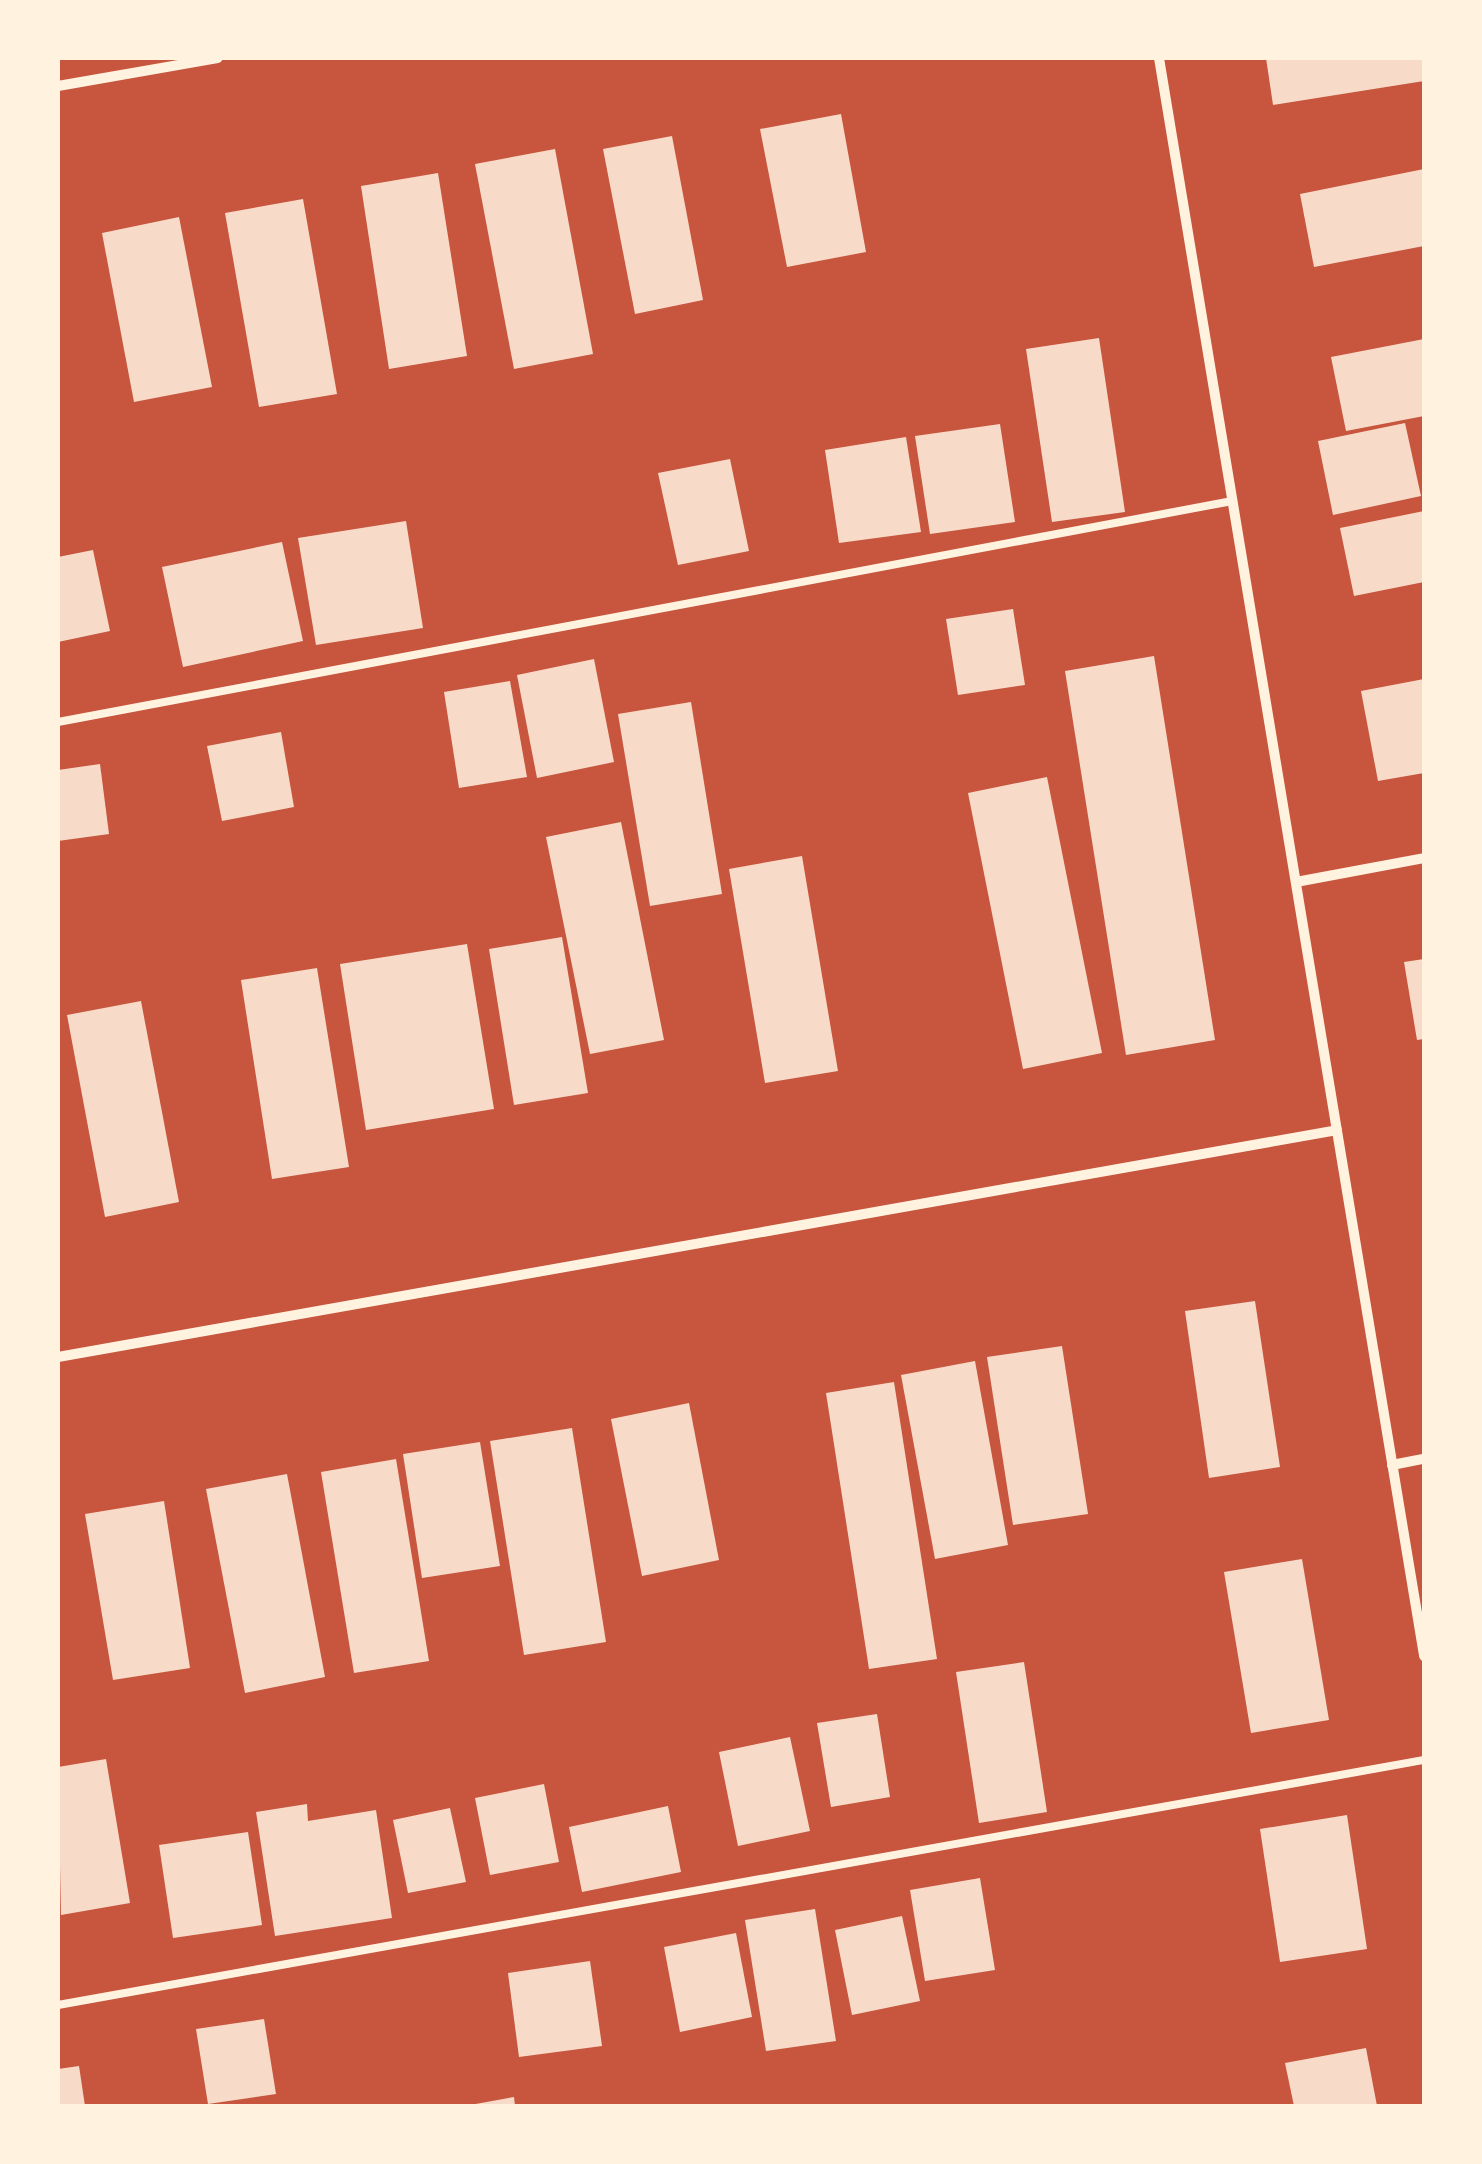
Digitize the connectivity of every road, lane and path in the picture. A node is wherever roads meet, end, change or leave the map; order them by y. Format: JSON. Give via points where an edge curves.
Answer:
{"nodes":[{"id":1,"x":218,"y":58,"type":"edge"},
{"id":2,"x":1158,"y":58,"type":"edge"},
{"id":3,"x":58,"y":86,"type":"edge"},
{"id":4,"x":1232,"y":501,"type":"junction"},
{"id":5,"x":58,"y":722,"type":"edge"},
{"id":6,"x":1424,"y":858,"type":"edge"},
{"id":7,"x":1296,"y":882,"type":"junction"},
{"id":8,"x":1337,"y":1130,"type":"junction"},
{"id":9,"x":58,"y":1357,"type":"edge"},
{"id":10,"x":1424,"y":1459,"type":"edge"},
{"id":11,"x":1392,"y":1465,"type":"junction"},
{"id":12,"x":1424,"y":1656,"type":"edge"},
{"id":13,"x":1424,"y":1760,"type":"edge"},
{"id":14,"x":58,"y":2005,"type":"edge"}],
"edges":[{"from":1,"to":3,"type":"street"},
{"from":2,"to":4,"type":"street"},
{"from":4,"to":5,"type":"lane"},
{"from":4,"to":7,"type":"street"},
{"from":6,"to":7,"type":"street"},
{"from":7,"to":8,"type":"street"},
{"from":8,"to":9,"type":"street"},
{"from":8,"to":11,"type":"street"},
{"from":10,"to":11,"type":"street"},
{"from":11,"to":12,"type":"street"},
{"from":13,"to":14,"type":"lane"}]}
